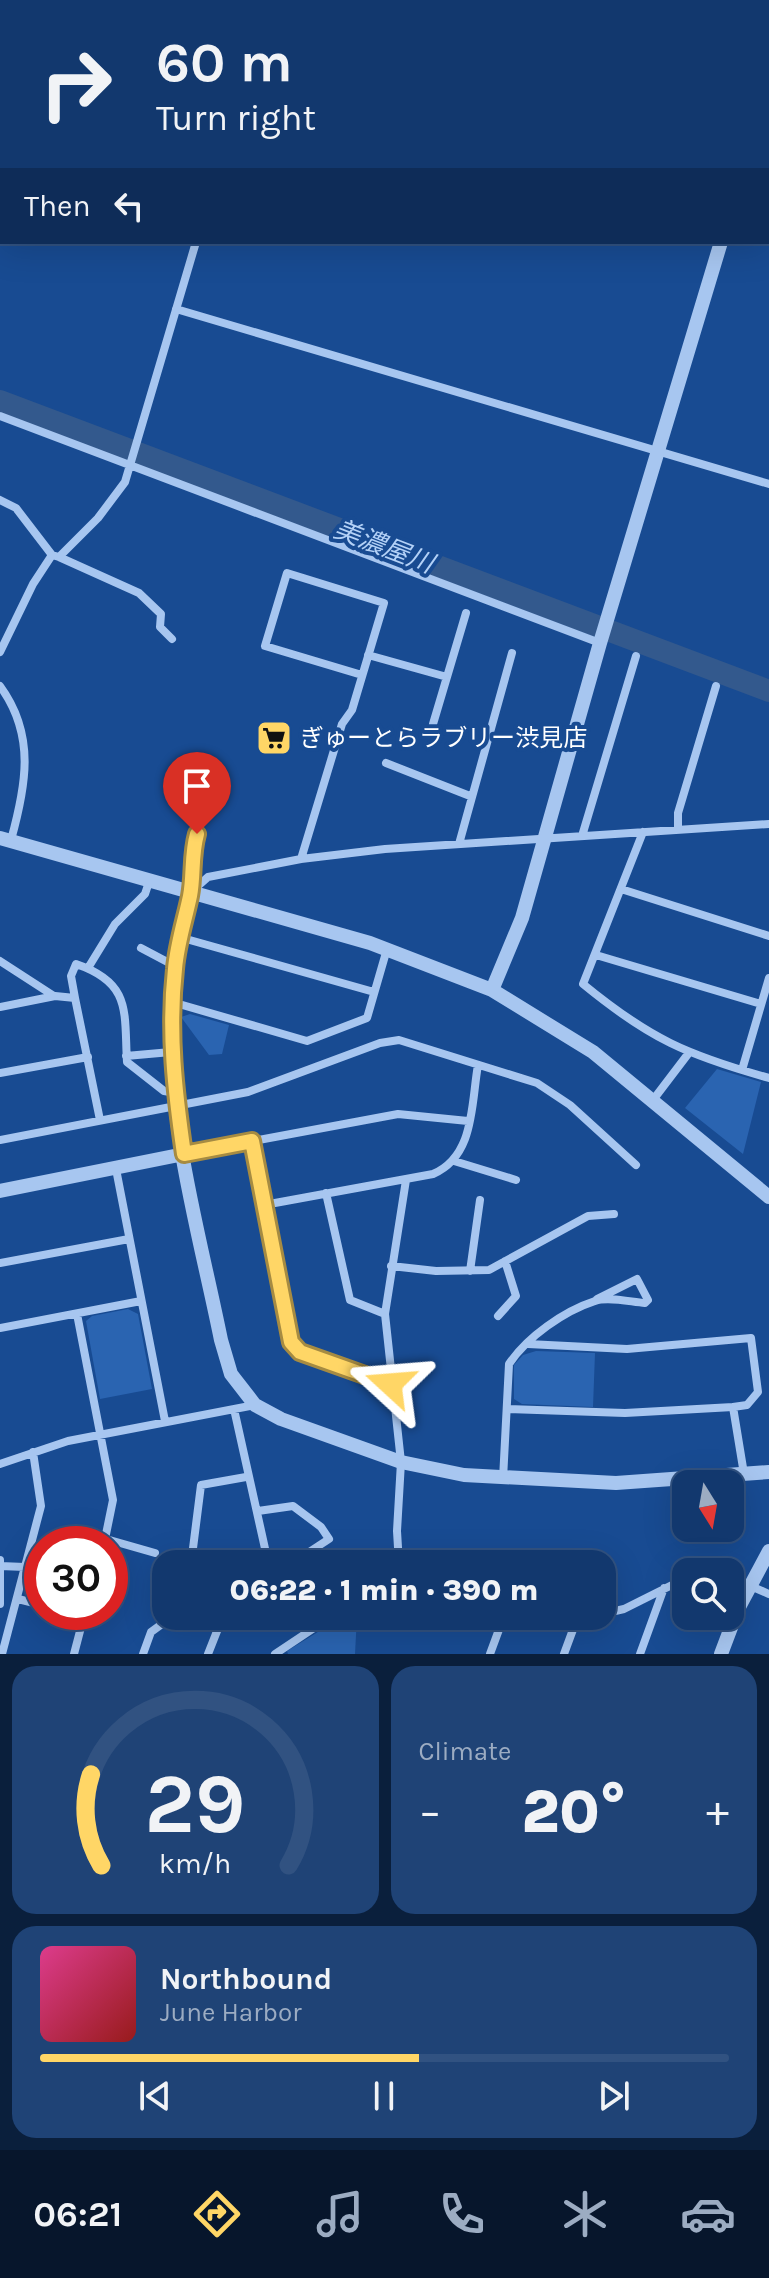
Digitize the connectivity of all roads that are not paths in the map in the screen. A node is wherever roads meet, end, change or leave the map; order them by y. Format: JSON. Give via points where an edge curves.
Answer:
{"nodes":[{"id":1,"x":195,"y":244,"type":"edge"},
{"id":2,"x":720,"y":244,"type":"edge"},
{"id":3,"x":176,"y":309,"type":"junction"},
{"id":4,"x":0,"y":416,"type":"edge"},
{"id":5,"x":658,"y":451,"type":"junction"},
{"id":6,"x":130,"y":464,"type":"junction"},
{"id":7,"x":769,"y":484,"type":"edge"},
{"id":8,"x":0,"y":500,"type":"edge"},
{"id":9,"x":55,"y":556,"type":"junction"},
{"id":10,"x":466,"y":613,"type":"dead end"},
{"id":11,"x":172,"y":639,"type":"dead end"},
{"id":12,"x":600,"y":643,"type":"junction"},
{"id":13,"x":0,"y":652,"type":"edge"},
{"id":14,"x":512,"y":653,"type":"dead end"},
{"id":15,"x":368,"y":655,"type":"junction"},
{"id":16,"x":636,"y":656,"type":"dead end"},
{"id":17,"x":362,"y":675,"type":"junction"},
{"id":18,"x":447,"y":677,"type":"junction"},
{"id":19,"x":0,"y":686,"type":"edge"},
{"id":20,"x":716,"y":686,"type":"dead end"},
{"id":21,"x":433,"y":724,"type":"dead end"},
{"id":22,"x":386,"y":763,"type":"dead end"},
{"id":23,"x":210,"y":790,"type":"dead end"},
{"id":24,"x":470,"y":796,"type":"junction"},
{"id":25,"x":769,"y":824,"type":"edge"},
{"id":26,"x":678,"y":829,"type":"junction"},
{"id":27,"x":643,"y":832,"type":"junction"},
{"id":28,"x":582,"y":836,"type":"junction"},
{"id":29,"x":543,"y":838,"type":"junction"},
{"id":30,"x":6,"y":839,"type":"edge"},
{"id":31,"x":459,"y":844,"type":"junction"},
{"id":32,"x":301,"y":859,"type":"junction"},
{"id":33,"x":150,"y":878,"type":"junction"},
{"id":34,"x":621,"y":889,"type":"junction"},
{"id":35,"x":191,"y":893,"type":"junction"},
{"id":36,"x":769,"y":936,"type":"edge"},
{"id":37,"x":179,"y":937,"type":"junction"},
{"id":38,"x":141,"y":948,"type":"dead end"},
{"id":39,"x":387,"y":948,"type":"junction"},
{"id":40,"x":596,"y":955,"type":"junction"},
{"id":41,"x":0,"y":961,"type":"edge"},
{"id":42,"x":175,"y":966,"type":"junction"},
{"id":43,"x":88,"y":968,"type":"junction"},
{"id":44,"x":769,"y":978,"type":"edge"},
{"id":45,"x":492,"y":990,"type":"junction"},
{"id":46,"x":374,"y":992,"type":"junction"},
{"id":47,"x":55,"y":996,"type":"junction"},
{"id":48,"x":75,"y":998,"type":"junction"},
{"id":49,"x":172,"y":1002,"type":"junction"},
{"id":50,"x":761,"y":1004,"type":"junction"},
{"id":51,"x":0,"y":1007,"type":"edge"},
{"id":52,"x":171,"y":1052,"type":"junction"},
{"id":53,"x":688,"y":1054,"type":"junction"},
{"id":54,"x":126,"y":1056,"type":"junction"},
{"id":55,"x":88,"y":1057,"type":"junction"},
{"id":56,"x":478,"y":1065,"type":"junction"},
{"id":57,"x":742,"y":1070,"type":"junction"},
{"id":58,"x":0,"y":1073,"type":"edge"},
{"id":59,"x":769,"y":1078,"type":"edge"},
{"id":60,"x":177,"y":1099,"type":"junction"},
{"id":61,"x":653,"y":1100,"type":"junction"},
{"id":62,"x":100,"y":1120,"type":"junction"},
{"id":63,"x":468,"y":1121,"type":"junction"},
{"id":64,"x":0,"y":1140,"type":"edge"},
{"id":65,"x":252,"y":1141,"type":"junction"},
{"id":66,"x":184,"y":1154,"type":"junction"},
{"id":67,"x":454,"y":1161,"type":"junction"},
{"id":68,"x":636,"y":1165,"type":"dead end"},
{"id":69,"x":116,"y":1169,"type":"junction"},
{"id":70,"x":406,"y":1180,"type":"junction"},
{"id":71,"x":516,"y":1180,"type":"dead end"},
{"id":72,"x":0,"y":1191,"type":"edge"},
{"id":73,"x":326,"y":1193,"type":"junction"},
{"id":74,"x":769,"y":1197,"type":"edge"},
{"id":75,"x":480,"y":1200,"type":"dead end"},
{"id":76,"x":264,"y":1205,"type":"junction"},
{"id":77,"x":614,"y":1214,"type":"dead end"},
{"id":78,"x":129,"y":1239,"type":"junction"},
{"id":79,"x":505,"y":1261,"type":"junction"},
{"id":80,"x":0,"y":1263,"type":"edge"},
{"id":81,"x":391,"y":1266,"type":"junction"},
{"id":82,"x":470,"y":1271,"type":"junction"},
{"id":83,"x":597,"y":1299,"type":"junction"},
{"id":84,"x":141,"y":1301,"type":"junction"},
{"id":85,"x":77,"y":1314,"type":"junction"},
{"id":86,"x":385,"y":1314,"type":"junction"},
{"id":87,"x":498,"y":1316,"type":"dead end"},
{"id":88,"x":0,"y":1328,"type":"edge"},
{"id":89,"x":528,"y":1344,"type":"junction"},
{"id":90,"x":390,"y":1384,"type":"junction"},
{"id":91,"x":255,"y":1405,"type":"junction"},
{"id":92,"x":733,"y":1407,"type":"junction"},
{"id":93,"x":234,"y":1409,"type":"junction"},
{"id":94,"x":507,"y":1409,"type":"junction"},
{"id":95,"x":165,"y":1421,"type":"junction"},
{"id":96,"x":101,"y":1434,"type":"junction"},
{"id":97,"x":33,"y":1452,"type":"junction"},
{"id":98,"x":401,"y":1462,"type":"junction"},
{"id":99,"x":0,"y":1464,"type":"edge"},
{"id":100,"x":743,"y":1470,"type":"edge"},
{"id":101,"x":769,"y":1472,"type":"edge"},
{"id":102,"x":744,"y":1474,"type":"edge"},
{"id":103,"x":246,"y":1477,"type":"junction"},
{"id":104,"x":503,"y":1479,"type":"junction"},
{"id":105,"x":672,"y":1481,"type":"edge"},
{"id":106,"x":258,"y":1511,"type":"junction"},
{"id":107,"x":36,"y":1526,"type":"edge"},
{"id":108,"x":108,"y":1526,"type":"edge"},
{"id":109,"x":128,"y":1547,"type":"edge"},
{"id":110,"x":193,"y":1550,"type":"edge"},
{"id":111,"x":262,"y":1550,"type":"edge"},
{"id":112,"x":312,"y":1550,"type":"edge"},
{"id":113,"x":398,"y":1550,"type":"edge"},
{"id":114,"x":769,"y":1551,"type":"edge"},
{"id":115,"x":152,"y":1552,"type":"edge"},
{"id":116,"x":1,"y":1564,"type":"edge"},
{"id":117,"x":24,"y":1567,"type":"edge"},
{"id":118,"x":24,"y":1572,"type":"edge"},
{"id":119,"x":672,"y":1584,"type":"edge"},
{"id":120,"x":744,"y":1584,"type":"edge"},
{"id":121,"x":749,"y":1586,"type":"junction"},
{"id":122,"x":664,"y":1587,"type":"junction"},
{"id":123,"x":769,"y":1594,"type":"edge"},
{"id":124,"x":18,"y":1599,"type":"junction"},
{"id":125,"x":24,"y":1600,"type":"edge"},
{"id":126,"x":0,"y":1604,"type":"edge"},
{"id":127,"x":616,"y":1611,"type":"edge"},
{"id":128,"x":80,"y":1630,"type":"edge"},
{"id":129,"x":154,"y":1630,"type":"edge"},
{"id":130,"x":217,"y":1630,"type":"edge"},
{"id":131,"x":311,"y":1630,"type":"edge"},
{"id":132,"x":499,"y":1630,"type":"edge"},
{"id":133,"x":573,"y":1630,"type":"edge"},
{"id":134,"x":2,"y":1654,"type":"edge"},
{"id":135,"x":74,"y":1654,"type":"edge"},
{"id":136,"x":143,"y":1654,"type":"edge"},
{"id":137,"x":208,"y":1654,"type":"edge"},
{"id":138,"x":275,"y":1654,"type":"edge"},
{"id":139,"x":490,"y":1654,"type":"edge"},
{"id":140,"x":564,"y":1654,"type":"edge"},
{"id":141,"x":640,"y":1654,"type":"edge"},
{"id":142,"x":721,"y":1654,"type":"edge"}],
"edges":[{"from":1,"to":3,"type":"street"},
{"from":2,"to":5,"type":"street"},
{"from":3,"to":5,"type":"street"},
{"from":3,"to":6,"type":"street"},
{"from":4,"to":6,"type":"street"},
{"from":5,"to":7,"type":"street"},
{"from":5,"to":12,"type":"street"},
{"from":6,"to":9,"type":"street","via":[[125,482],[107,506]]},
{"from":6,"to":12,"type":"street"},
{"from":8,"to":9,"type":"street","via":[[16,508]]},
{"from":9,"to":11,"type":"street","via":[[139,593],[161,614],[160,627]]},
{"from":9,"to":13,"type":"street"},
{"from":10,"to":18,"type":"street"},
{"from":12,"to":29,"type":"street"},
{"from":14,"to":24,"type":"street"},
{"from":15,"to":17,"type":"street"},
{"from":15,"to":17,"type":"street","via":[[384,603],[287,573],[265,646]]},
{"from":15,"to":18,"type":"street"},
{"from":16,"to":28,"type":"street"},
{"from":17,"to":32,"type":"street"},
{"from":18,"to":21,"type":"street"},
{"from":19,"to":30,"type":"street","via":[[25,742],[23,795]]},
{"from":20,"to":26,"type":"street","via":[[678,813]]},
{"from":22,"to":24,"type":"street"},
{"from":23,"to":35,"type":"street","via":[[191,856]]},
{"from":24,"to":31,"type":"street"},
{"from":25,"to":26,"type":"street"},
{"from":26,"to":27,"type":"street"},
{"from":27,"to":28,"type":"street"},
{"from":27,"to":34,"type":"street"},
{"from":28,"to":29,"type":"street"},
{"from":29,"to":31,"type":"street"},
{"from":29,"to":45,"type":"street","via":[[522,918]]},
{"from":30,"to":33,"type":"street"},
{"from":31,"to":32,"type":"street"},
{"from":32,"to":35,"type":"street","via":[[208,877]]},
{"from":33,"to":35,"type":"street"},
{"from":33,"to":43,"type":"street","via":[[145,894],[115,924]]},
{"from":34,"to":36,"type":"street"},
{"from":34,"to":40,"type":"street"},
{"from":35,"to":37,"type":"street"},
{"from":35,"to":39,"type":"street"},
{"from":37,"to":42,"type":"street"},
{"from":37,"to":46,"type":"street"},
{"from":38,"to":42,"type":"street"},
{"from":39,"to":45,"type":"street"},
{"from":39,"to":46,"type":"street"},
{"from":40,"to":50,"type":"street"},
{"from":40,"to":53,"type":"street","via":[[583,984],[645,1032]]},
{"from":41,"to":47,"type":"street"},
{"from":42,"to":49,"type":"street"},
{"from":43,"to":48,"type":"street","via":[[76,964],[71,976]]},
{"from":43,"to":54,"type":"street","via":[[111,983],[122,1000],[128,1021]]},
{"from":44,"to":50,"type":"street"},
{"from":45,"to":61,"type":"street","via":[[568,1034]]},
{"from":46,"to":49,"type":"street","via":[[367,1018],[307,1041]]},
{"from":47,"to":48,"type":"street"},
{"from":47,"to":51,"type":"street"},
{"from":48,"to":55,"type":"street"},
{"from":49,"to":52,"type":"street"},
{"from":50,"to":57,"type":"street"},
{"from":52,"to":54,"type":"street"},
{"from":52,"to":60,"type":"street"},
{"from":53,"to":57,"type":"street"},
{"from":53,"to":61,"type":"street"},
{"from":54,"to":60,"type":"street"},
{"from":55,"to":58,"type":"street"},
{"from":55,"to":62,"type":"street"},
{"from":56,"to":60,"type":"street","via":[[393,1040],[263,1088]]},
{"from":56,"to":63,"type":"street"},
{"from":56,"to":68,"type":"street","via":[[518,1074],[558,1095]]},
{"from":57,"to":59,"type":"street"},
{"from":60,"to":62,"type":"street"},
{"from":60,"to":66,"type":"street"},
{"from":61,"to":74,"type":"street"},
{"from":62,"to":64,"type":"street"},
{"from":63,"to":65,"type":"street","via":[[398,1114]]},
{"from":63,"to":67,"type":"street","via":[[463,1148]]},
{"from":65,"to":66,"type":"street"},
{"from":65,"to":76,"type":"street"},
{"from":66,"to":69,"type":"street"},
{"from":66,"to":91,"type":"street","via":[[221,1340],[231,1374]]},
{"from":67,"to":70,"type":"street","via":[[433,1174]]},
{"from":67,"to":71,"type":"street"},
{"from":69,"to":72,"type":"street"},
{"from":69,"to":78,"type":"street"},
{"from":70,"to":73,"type":"street"},
{"from":70,"to":81,"type":"street"},
{"from":73,"to":76,"type":"street"},
{"from":73,"to":86,"type":"street","via":[[350,1300]]},
{"from":75,"to":82,"type":"street"},
{"from":76,"to":90,"type":"street","via":[[291,1342],[300,1352]]},
{"from":77,"to":79,"type":"street","via":[[588,1216]]},
{"from":78,"to":80,"type":"street"},
{"from":78,"to":84,"type":"street"},
{"from":79,"to":82,"type":"street","via":[[489,1270]]},
{"from":79,"to":87,"type":"street","via":[[516,1296]]},
{"from":81,"to":82,"type":"street"},
{"from":81,"to":86,"type":"street"},
{"from":83,"to":83,"type":"street","via":[[645,1303],[648,1300],[637,1279]]},
{"from":83,"to":89,"type":"street","via":[[549,1325]]},
{"from":84,"to":85,"type":"street"},
{"from":84,"to":95,"type":"street"},
{"from":85,"to":88,"type":"street"},
{"from":85,"to":96,"type":"street"},
{"from":86,"to":90,"type":"street"},
{"from":89,"to":92,"type":"street","via":[[627,1349],[751,1338],[758,1392],[747,1405]]},
{"from":89,"to":94,"type":"street","via":[[509,1364]]},
{"from":90,"to":98,"type":"street"},
{"from":91,"to":93,"type":"street"},
{"from":91,"to":98,"type":"street"},
{"from":92,"to":94,"type":"street","via":[[625,1413]]},
{"from":92,"to":100,"type":"street"},
{"from":93,"to":95,"type":"street"},
{"from":93,"to":103,"type":"street"},
{"from":94,"to":104,"type":"street"},
{"from":95,"to":96,"type":"street"},
{"from":96,"to":97,"type":"street"},
{"from":96,"to":108,"type":"street","via":[[113,1500]]},
{"from":97,"to":99,"type":"street"},
{"from":97,"to":107,"type":"street","via":[[41,1506]]},
{"from":98,"to":104,"type":"street"},
{"from":98,"to":113,"type":"street"},
{"from":101,"to":102,"type":"street"},
{"from":103,"to":106,"type":"street"},
{"from":103,"to":110,"type":"street","via":[[201,1485]]},
{"from":104,"to":105,"type":"street"},
{"from":106,"to":111,"type":"street"},
{"from":106,"to":112,"type":"street","via":[[293,1506],[329,1539]]},
{"from":109,"to":115,"type":"street"},
{"from":114,"to":121,"type":"street"},
{"from":116,"to":117,"type":"street"},
{"from":116,"to":126,"type":"street"},
{"from":118,"to":124,"type":"street"},
{"from":119,"to":122,"type":"street"},
{"from":120,"to":121,"type":"street"},
{"from":121,"to":123,"type":"street"},
{"from":121,"to":142,"type":"street"},
{"from":122,"to":127,"type":"street"},
{"from":122,"to":141,"type":"street"},
{"from":124,"to":125,"type":"street"},
{"from":124,"to":134,"type":"street"},
{"from":128,"to":135,"type":"street"},
{"from":129,"to":136,"type":"street"},
{"from":130,"to":137,"type":"street"},
{"from":131,"to":138,"type":"street"},
{"from":132,"to":139,"type":"street"},
{"from":133,"to":140,"type":"street"}]}
